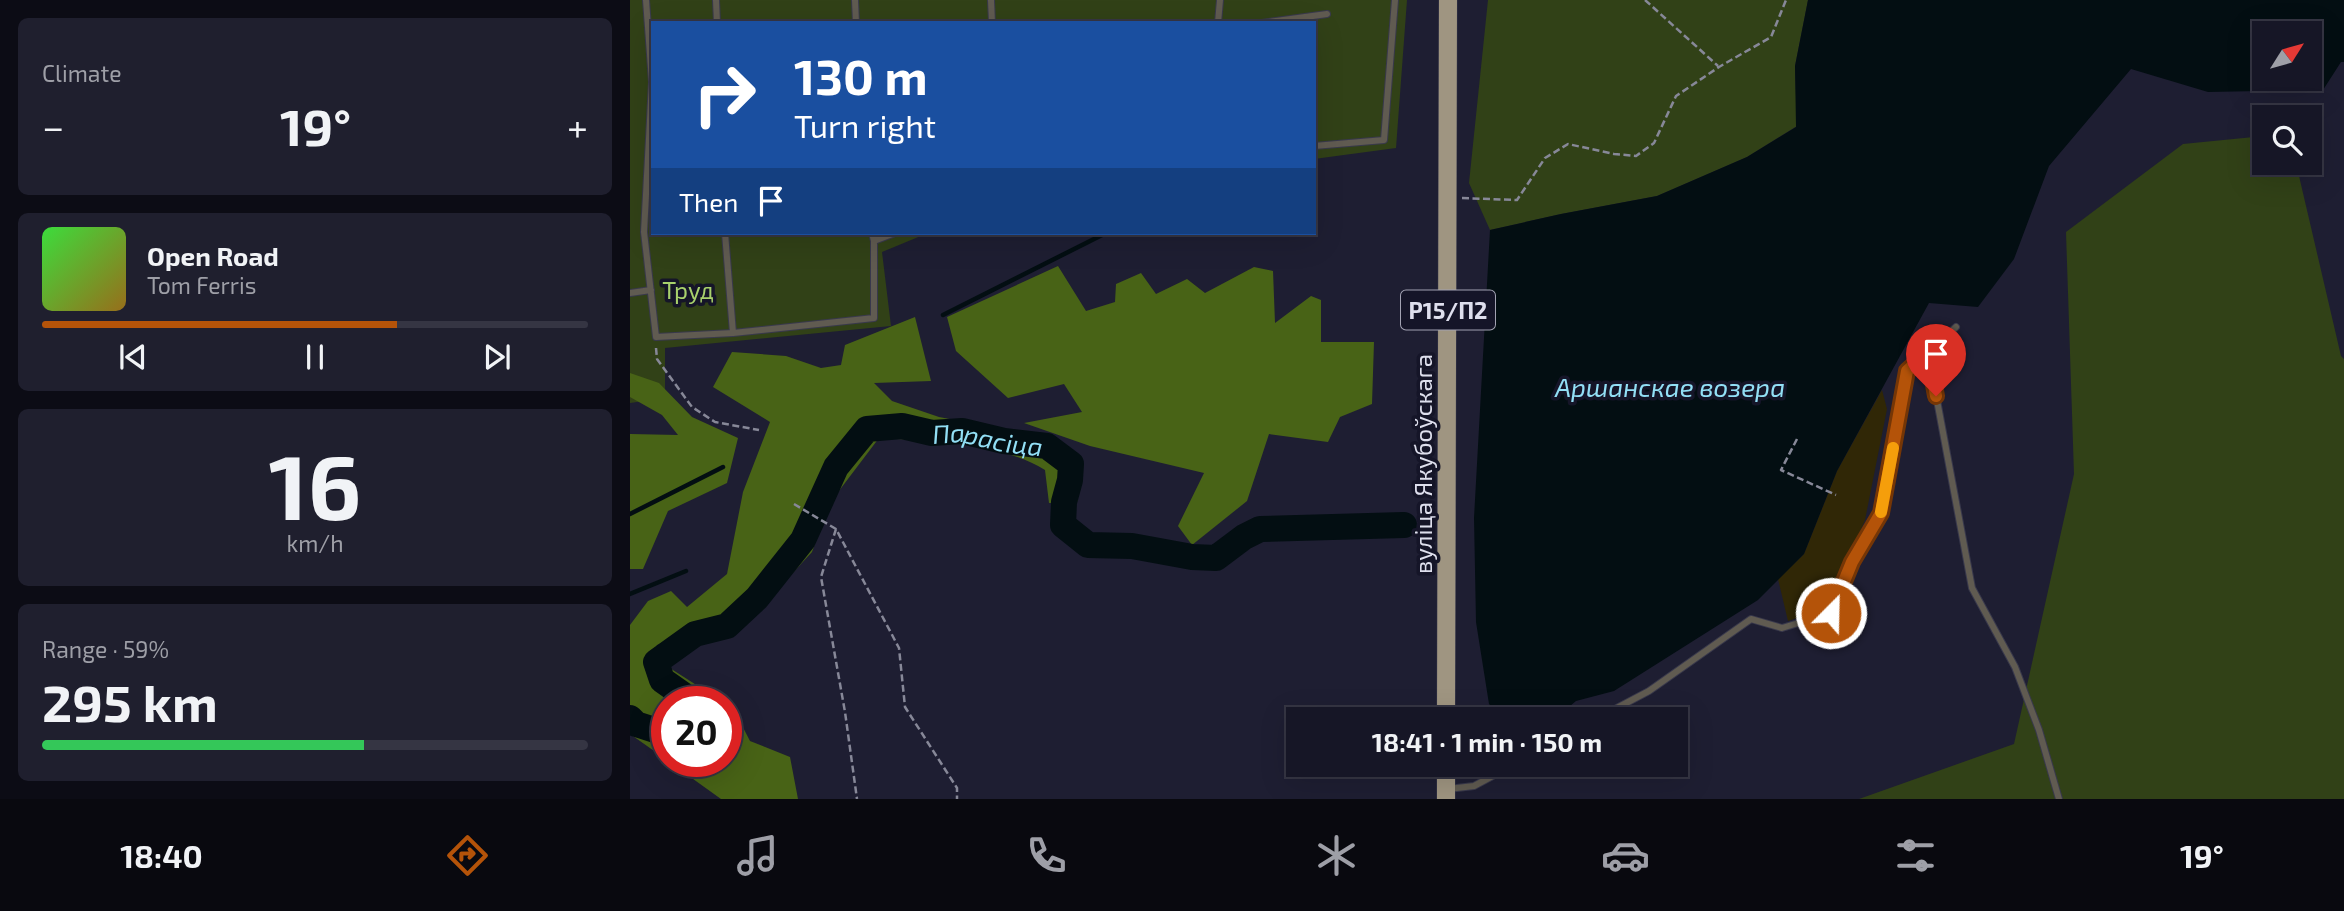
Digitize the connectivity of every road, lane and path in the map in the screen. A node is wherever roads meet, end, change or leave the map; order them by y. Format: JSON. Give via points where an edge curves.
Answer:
{"nodes":[{"id":1,"x":646,"y":0,"type":"edge"},
{"id":2,"x":716,"y":0,"type":"edge"},
{"id":3,"x":855,"y":0,"type":"edge"},
{"id":4,"x":990,"y":0,"type":"edge"},
{"id":5,"x":1220,"y":0,"type":"edge"},
{"id":6,"x":1395,"y":0,"type":"edge"},
{"id":7,"x":1448,"y":0,"type":"edge"},
{"id":8,"x":1645,"y":0,"type":"edge"},
{"id":9,"x":1786,"y":0,"type":"edge"},
{"id":10,"x":1327,"y":14,"type":"dead end"},
{"id":11,"x":717,"y":21,"type":"edge"},
{"id":12,"x":856,"y":21,"type":"edge"},
{"id":13,"x":992,"y":21,"type":"edge"},
{"id":14,"x":1218,"y":21,"type":"edge"},
{"id":15,"x":1276,"y":21,"type":"edge"},
{"id":16,"x":1719,"y":67,"type":"junction"},
{"id":17,"x":651,"y":68,"type":"edge"},
{"id":18,"x":651,"y":101,"type":"edge"},
{"id":19,"x":1316,"y":146,"type":"edge"},
{"id":20,"x":1448,"y":197,"type":"junction"},
{"id":21,"x":725,"y":235,"type":"edge"},
{"id":22,"x":872,"y":235,"type":"edge"},
{"id":23,"x":890,"y":235,"type":"edge"},
{"id":24,"x":874,"y":241,"type":"junction"},
{"id":25,"x":651,"y":290,"type":"junction"},
{"id":26,"x":630,"y":293,"type":"edge"},
{"id":27,"x":1956,"y":327,"type":"dead end"},
{"id":28,"x":733,"y":333,"type":"junction"},
{"id":29,"x":656,"y":337,"type":"junction"},
{"id":30,"x":1928,"y":352,"type":"junction"},
{"id":31,"x":759,"y":430,"type":"dead end"},
{"id":32,"x":1797,"y":439,"type":"dead end"},
{"id":33,"x":1836,"y":495,"type":"dead end"},
{"id":34,"x":794,"y":504,"type":"dead end"},
{"id":35,"x":836,"y":529,"type":"junction"},
{"id":36,"x":1446,"y":707,"type":"edge"},
{"id":37,"x":1618,"y":707,"type":"edge"},
{"id":38,"x":1491,"y":777,"type":"edge"},
{"id":39,"x":1447,"y":794,"type":"edge"},
{"id":40,"x":857,"y":799,"type":"edge"},
{"id":41,"x":957,"y":799,"type":"edge"},
{"id":42,"x":2059,"y":799,"type":"edge"}],
"edges":[{"from":1,"to":17,"type":"lane"},
{"from":2,"to":11,"type":"lane"},
{"from":3,"to":12,"type":"lane"},
{"from":4,"to":13,"type":"lane"},
{"from":5,"to":14,"type":"lane"},
{"from":6,"to":19,"type":"lane","via":[[1384,140]]},
{"from":7,"to":20,"type":"main road","name":"вуліца Якубоўскага","number":"Р15/П2"},
{"from":8,"to":16,"type":"path"},
{"from":9,"to":16,"type":"path","via":[[1771,37]]},
{"from":10,"to":15,"type":"lane"},
{"from":16,"to":20,"type":"path","via":[[1676,96],[1654,143],[1636,156],[1568,144],[1545,158],[1517,200]]},
{"from":18,"to":25,"type":"lane","via":[[644,232]]},
{"from":20,"to":36,"type":"main road","name":"вуліца Якубоўскага","number":"Р15/П2"},
{"from":21,"to":28,"type":"lane"},
{"from":22,"to":24,"type":"lane"},
{"from":23,"to":24,"type":"lane"},
{"from":24,"to":28,"type":"lane","via":[[874,318]]},
{"from":25,"to":26,"type":"lane"},
{"from":25,"to":29,"type":"lane"},
{"from":27,"to":30,"type":"lane"},
{"from":28,"to":29,"type":"lane"},
{"from":29,"to":31,"type":"path","via":[[657,359],[692,407],[715,422]]},
{"from":30,"to":37,"type":"lane","via":[[1907,371],[1881,513],[1852,562],[1831,613],[1783,628],[1751,619]]},
{"from":30,"to":42,"type":"lane","via":[[1972,588],[2015,667]]},
{"from":32,"to":33,"type":"path","via":[[1781,470]]},
{"from":34,"to":35,"type":"path"},
{"from":35,"to":40,"type":"path","via":[[821,577]]},
{"from":35,"to":41,"type":"path","via":[[899,648],[905,707],[957,788]]},
{"from":38,"to":39,"type":"lane"}]}
